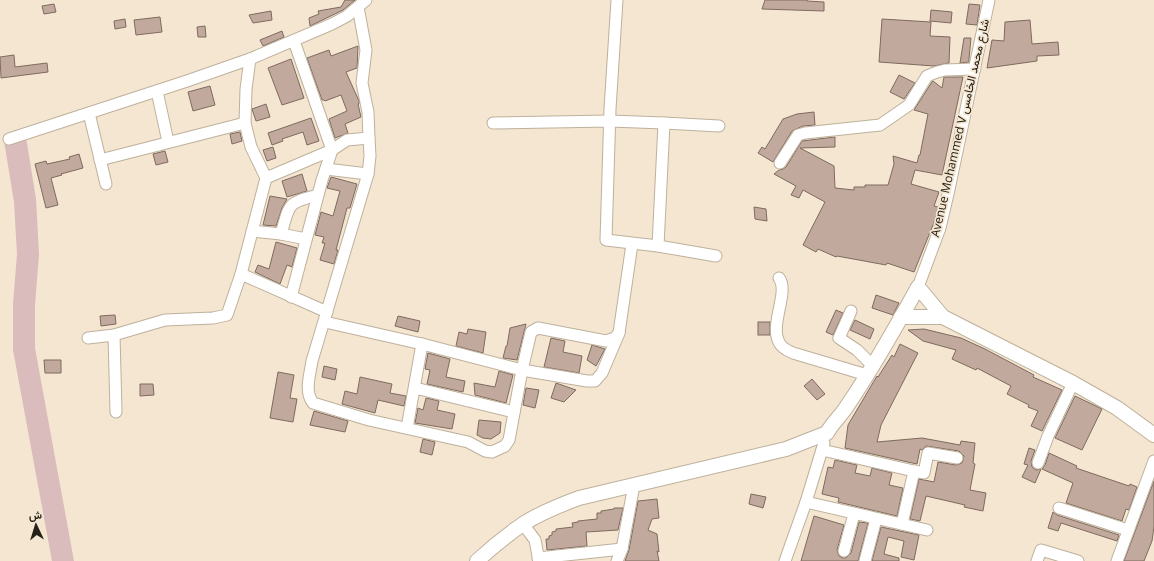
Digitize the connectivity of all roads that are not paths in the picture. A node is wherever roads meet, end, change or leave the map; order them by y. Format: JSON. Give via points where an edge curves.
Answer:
{"nodes":[{"id":1,"x":617,"y":0,"type":"edge"},
{"id":2,"x":989,"y":0,"type":"edge"},
{"id":3,"x":362,"y":3,"type":"edge"},
{"id":4,"x":294,"y":41,"type":"junction"},
{"id":5,"x":250,"y":59,"type":"junction"},
{"id":6,"x":975,"y":69,"type":"junction"},
{"id":7,"x":157,"y":91,"type":"junction"},
{"id":8,"x":89,"y":113,"type":"junction"},
{"id":9,"x":610,"y":121,"type":"junction"},
{"id":10,"x":664,"y":122,"type":"junction"},
{"id":11,"x":245,"y":123,"type":"junction"},
{"id":12,"x":493,"y":123,"type":"dead end"},
{"id":13,"x":719,"y":126,"type":"dead end"},
{"id":14,"x":369,"y":138,"type":"junction"},
{"id":15,"x":9,"y":139,"type":"dead end"},
{"id":16,"x":168,"y":142,"type":"junction"},
{"id":17,"x":332,"y":150,"type":"junction"},
{"id":18,"x":100,"y":160,"type":"junction"},
{"id":19,"x":780,"y":164,"type":"dead end"},
{"id":20,"x":326,"y":169,"type":"junction"},
{"id":21,"x":368,"y":174,"type":"junction"},
{"id":22,"x":266,"y":178,"type":"junction"},
{"id":23,"x":106,"y":184,"type":"dead end"},
{"id":24,"x":318,"y":195,"type":"junction"},
{"id":25,"x":252,"y":231,"type":"junction"},
{"id":26,"x":281,"y":234,"type":"junction"},
{"id":27,"x":306,"y":240,"type":"junction"},
{"id":28,"x":632,"y":244,"type":"junction"},
{"id":29,"x":658,"y":246,"type":"junction"},
{"id":30,"x":716,"y":256,"type":"dead end"},
{"id":31,"x":241,"y":274,"type":"junction"},
{"id":32,"x":779,"y":278,"type":"dead end"},
{"id":33,"x":918,"y":286,"type":"junction"},
{"id":34,"x":291,"y":297,"type":"junction"},
{"id":35,"x":851,"y":311,"type":"dead end"},
{"id":36,"x":326,"y":317,"type":"junction"},
{"id":37,"x":901,"y":317,"type":"junction"},
{"id":38,"x":943,"y":317,"type":"junction"},
{"id":39,"x":618,"y":333,"type":"junction"},
{"id":40,"x":114,"y":335,"type":"junction"},
{"id":41,"x":88,"y":338,"type":"dead end"},
{"id":42,"x":422,"y":344,"type":"junction"},
{"id":43,"x":522,"y":370,"type":"junction"},
{"id":44,"x":870,"y":370,"type":"junction"},
{"id":45,"x":1073,"y":383,"type":"junction"},
{"id":46,"x":415,"y":388,"type":"junction"},
{"id":47,"x":116,"y":412,"type":"dead end"},
{"id":48,"x":514,"y":412,"type":"junction"},
{"id":49,"x":407,"y":428,"type":"junction"},
{"id":50,"x":827,"y":433,"type":"junction"},
{"id":51,"x":1154,"y":435,"type":"edge"},
{"id":52,"x":822,"y":450,"type":"junction"},
{"id":53,"x":957,"y":458,"type":"dead end"},
{"id":54,"x":1154,"y":461,"type":"edge"},
{"id":55,"x":1038,"y":463,"type":"dead end"},
{"id":56,"x":914,"y":470,"type":"junction"},
{"id":57,"x":634,"y":485,"type":"junction"},
{"id":58,"x":806,"y":502,"type":"junction"},
{"id":59,"x":1059,"y":508,"type":"dead end"},
{"id":60,"x":854,"y":514,"type":"junction"},
{"id":61,"x":876,"y":519,"type":"junction"},
{"id":62,"x":523,"y":524,"type":"junction"},
{"id":63,"x":902,"y":524,"type":"junction"},
{"id":64,"x":927,"y":530,"type":"dead end"},
{"id":65,"x":1128,"y":530,"type":"junction"},
{"id":66,"x":622,"y":548,"type":"junction"},
{"id":67,"x":844,"y":551,"type":"dead end"},
{"id":68,"x":538,"y":559,"type":"edge"},
{"id":69,"x":477,"y":561,"type":"edge"},
{"id":70,"x":617,"y":561,"type":"edge"},
{"id":71,"x":785,"y":561,"type":"edge"},
{"id":72,"x":865,"y":561,"type":"edge"},
{"id":73,"x":1037,"y":561,"type":"edge"},
{"id":74,"x":1078,"y":561,"type":"edge"},
{"id":75,"x":1117,"y":561,"type":"edge"}],
"edges":[{"from":1,"to":9,"type":"street"},
{"from":2,"to":6,"type":"street","name":"Avenue Mohammed V شارع محمد الخامس"},
{"from":3,"to":4,"type":"street","via":[[348,16]]},
{"from":3,"to":14,"type":"street","via":[[366,50],[362,82],[368,112]]},
{"from":4,"to":5,"type":"street"},
{"from":4,"to":17,"type":"street"},
{"from":5,"to":7,"type":"street"},
{"from":5,"to":11,"type":"street"},
{"from":6,"to":19,"type":"street","via":[[945,70],[927,76],[908,105],[880,125],[805,132],[798,135]]},
{"from":6,"to":33,"type":"street","name":"Avenue Mohammed V شارع محمد الخامس","via":[[940,228]]},
{"from":7,"to":8,"type":"street"},
{"from":7,"to":16,"type":"street"},
{"from":8,"to":15,"type":"street"},
{"from":8,"to":18,"type":"street"},
{"from":9,"to":10,"type":"street"},
{"from":9,"to":12,"type":"street"},
{"from":9,"to":28,"type":"street","via":[[606,240]]},
{"from":10,"to":13,"type":"street"},
{"from":10,"to":29,"type":"street"},
{"from":11,"to":16,"type":"street"},
{"from":11,"to":22,"type":"street","via":[[251,147]]},
{"from":14,"to":17,"type":"street","via":[[347,140]]},
{"from":14,"to":21,"type":"street"},
{"from":16,"to":18,"type":"street"},
{"from":17,"to":20,"type":"street"},
{"from":17,"to":22,"type":"street"},
{"from":18,"to":23,"type":"street"},
{"from":20,"to":21,"type":"street"},
{"from":20,"to":24,"type":"street"},
{"from":21,"to":36,"type":"street"},
{"from":22,"to":25,"type":"street"},
{"from":24,"to":26,"type":"street","via":[[298,200],[291,205]]},
{"from":24,"to":27,"type":"street"},
{"from":25,"to":26,"type":"street"},
{"from":25,"to":31,"type":"street"},
{"from":26,"to":27,"type":"street"},
{"from":27,"to":34,"type":"street"},
{"from":28,"to":29,"type":"street"},
{"from":28,"to":39,"type":"street"},
{"from":29,"to":30,"type":"street"},
{"from":31,"to":34,"type":"street"},
{"from":31,"to":40,"type":"street","via":[[229,313],[225,317],[165,320]]},
{"from":32,"to":44,"type":"street","via":[[782,285],[776,328],[780,345],[793,353]]},
{"from":33,"to":37,"type":"main road"},
{"from":33,"to":38,"type":"main road"},
{"from":34,"to":36,"type":"street"},
{"from":35,"to":44,"type":"street","via":[[839,338],[857,350]]},
{"from":36,"to":42,"type":"street"},
{"from":36,"to":49,"type":"street","via":[[312,361],[309,399],[312,403],[369,420]]},
{"from":37,"to":38,"type":"main road"},
{"from":37,"to":44,"type":"main road"},
{"from":38,"to":45,"type":"main road"},
{"from":39,"to":43,"type":"street","via":[[602,373],[595,381]]},
{"from":39,"to":43,"type":"street","via":[[615,338],[606,341],[538,328],[529,336]]},
{"from":40,"to":41,"type":"street"},
{"from":40,"to":47,"type":"street"},
{"from":42,"to":43,"type":"street"},
{"from":42,"to":46,"type":"street"},
{"from":43,"to":48,"type":"street"},
{"from":44,"to":50,"type":"main road"},
{"from":45,"to":51,"type":"main road","via":[[1117,408]]},
{"from":45,"to":55,"type":"street"},
{"from":46,"to":48,"type":"street"},
{"from":46,"to":49,"type":"street"},
{"from":48,"to":49,"type":"street","via":[[509,440],[505,446],[492,452],[468,442]]},
{"from":50,"to":52,"type":"street"},
{"from":50,"to":57,"type":"main road","via":[[786,448]]},
{"from":52,"to":56,"type":"street"},
{"from":52,"to":58,"type":"street"},
{"from":53,"to":56,"type":"street","via":[[928,452],[924,473]]},
{"from":54,"to":65,"type":"street"},
{"from":56,"to":63,"type":"street"},
{"from":57,"to":62,"type":"main road","via":[[579,498]]},
{"from":57,"to":66,"type":"street"},
{"from":58,"to":60,"type":"street"},
{"from":58,"to":71,"type":"street"},
{"from":59,"to":65,"type":"street"},
{"from":60,"to":61,"type":"street"},
{"from":60,"to":67,"type":"street"},
{"from":61,"to":63,"type":"street"},
{"from":61,"to":72,"type":"street"},
{"from":62,"to":68,"type":"street","via":[[535,540]]},
{"from":62,"to":69,"type":"main road"},
{"from":63,"to":64,"type":"street"},
{"from":65,"to":75,"type":"street"},
{"from":66,"to":68,"type":"street"},
{"from":66,"to":70,"type":"street"},
{"from":73,"to":74,"type":"street","via":[[1041,550]]}]}
